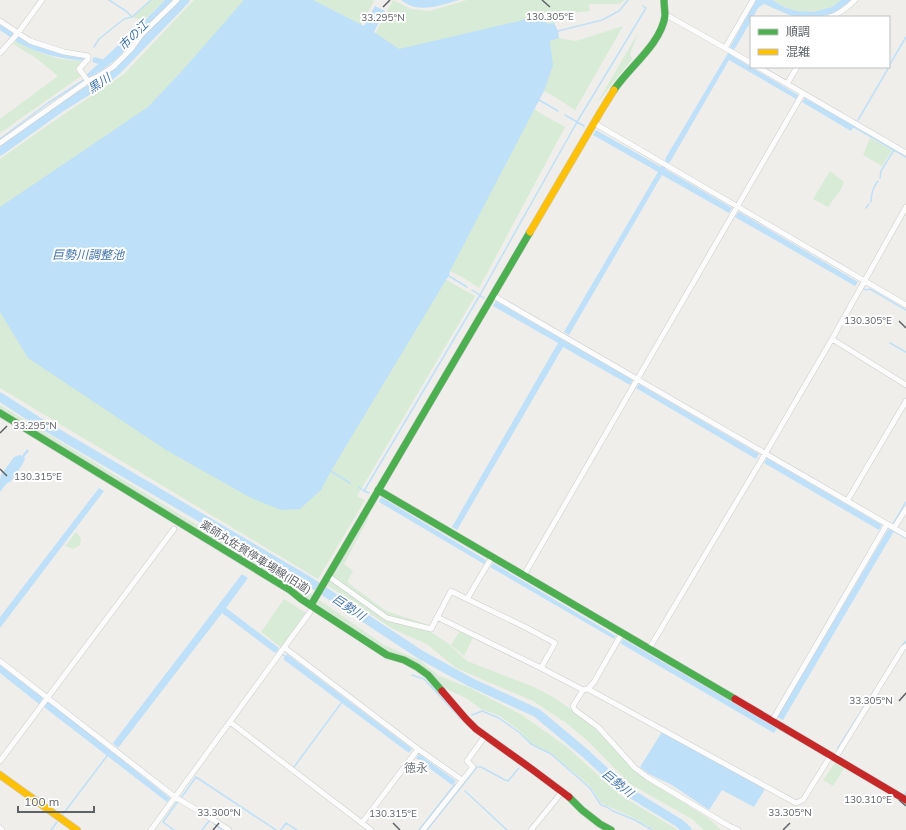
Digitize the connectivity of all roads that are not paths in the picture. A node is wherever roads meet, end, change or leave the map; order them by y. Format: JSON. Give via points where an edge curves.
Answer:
{"nodes":[{"id":1,"x":42,"y":0,"type":"edge"},
{"id":2,"x":177,"y":0,"type":"edge"},
{"id":3,"x":664,"y":0,"type":"edge"},
{"id":4,"x":753,"y":0,"type":"edge"},
{"id":5,"x":856,"y":0,"type":"edge"},
{"id":6,"x":665,"y":16,"type":"junction"},
{"id":7,"x":834,"y":16,"type":"edge"},
{"id":8,"x":0,"y":21,"type":"edge"},
{"id":9,"x":18,"y":32,"type":"junction"},
{"id":10,"x":727,"y":49,"type":"junction"},
{"id":11,"x":0,"y":53,"type":"edge"},
{"id":12,"x":750,"y":62,"type":"edge"},
{"id":13,"x":760,"y":68,"type":"edge"},
{"id":14,"x":796,"y":68,"type":"edge"},
{"id":15,"x":88,"y":81,"type":"junction"},
{"id":16,"x":787,"y":84,"type":"junction"},
{"id":17,"x":801,"y":97,"type":"junction"},
{"id":18,"x":594,"y":123,"type":"junction"},
{"id":19,"x":0,"y":143,"type":"edge"},
{"id":20,"x":906,"y":153,"type":"edge"},
{"id":21,"x":906,"y":207,"type":"edge"},
{"id":22,"x":735,"y":211,"type":"junction"},
{"id":23,"x":862,"y":285,"type":"junction"},
{"id":24,"x":492,"y":295,"type":"junction"},
{"id":25,"x":906,"y":305,"type":"edge"},
{"id":26,"x":832,"y":338,"type":"junction"},
{"id":27,"x":636,"y":383,"type":"junction"},
{"id":28,"x":906,"y":385,"type":"edge"},
{"id":29,"x":906,"y":401,"type":"edge"},
{"id":30,"x":0,"y":413,"type":"edge"},
{"id":31,"x":763,"y":457,"type":"junction"},
{"id":32,"x":378,"y":490,"type":"junction"},
{"id":33,"x":846,"y":501,"type":"junction"},
{"id":34,"x":906,"y":509,"type":"edge"},
{"id":35,"x":885,"y":528,"type":"junction"},
{"id":36,"x":894,"y":528,"type":"junction"},
{"id":37,"x":174,"y":529,"type":"dead end"},
{"id":38,"x":906,"y":535,"type":"edge"},
{"id":39,"x":490,"y":562,"type":"junction"},
{"id":40,"x":524,"y":575,"type":"junction"},
{"id":41,"x":328,"y":576,"type":"junction"},
{"id":42,"x":467,"y":599,"type":"junction"},
{"id":43,"x":311,"y":608,"type":"junction"},
{"id":44,"x":437,"y":617,"type":"junction"},
{"id":45,"x":620,"y":638,"type":"junction"},
{"id":46,"x":906,"y":646,"type":"edge"},
{"id":47,"x":285,"y":648,"type":"junction"},
{"id":48,"x":649,"y":649,"type":"junction"},
{"id":49,"x":0,"y":661,"type":"edge"},
{"id":50,"x":541,"y":668,"type":"junction"},
{"id":51,"x":586,"y":689,"type":"junction"},
{"id":52,"x":44,"y":701,"type":"junction"},
{"id":53,"x":230,"y":722,"type":"junction"},
{"id":54,"x":775,"y":722,"type":"junction"},
{"id":55,"x":485,"y":736,"type":"junction"},
{"id":56,"x":415,"y":752,"type":"junction"},
{"id":57,"x":834,"y":756,"type":"junction"},
{"id":58,"x":0,"y":761,"type":"edge"},
{"id":59,"x":0,"y":775,"type":"edge"},
{"id":60,"x":462,"y":780,"type":"junction"},
{"id":61,"x":562,"y":792,"type":"junction"},
{"id":62,"x":175,"y":797,"type":"junction"},
{"id":63,"x":906,"y":800,"type":"edge"},
{"id":64,"x":362,"y":823,"type":"junction"},
{"id":65,"x":77,"y":830,"type":"edge"},
{"id":66,"x":151,"y":830,"type":"edge"},
{"id":67,"x":229,"y":830,"type":"edge"},
{"id":68,"x":371,"y":830,"type":"edge"},
{"id":69,"x":423,"y":830,"type":"edge"},
{"id":70,"x":531,"y":830,"type":"edge"},
{"id":71,"x":611,"y":830,"type":"edge"},
{"id":72,"x":738,"y":830,"type":"edge"}],
"edges":[{"from":1,"to":9,"type":"street"},
{"from":2,"to":15,"type":"street","via":[[113,67]]},
{"from":3,"to":6,"type":"street"},
{"from":4,"to":10,"type":"street"},
{"from":5,"to":7,"type":"street"},
{"from":6,"to":10,"type":"street"},
{"from":6,"to":18,"type":"street","via":[[656,39],[617,86]]},
{"from":8,"to":9,"type":"street"},
{"from":9,"to":11,"type":"street"},
{"from":9,"to":15,"type":"street","via":[[30,41],[64,52],[88,56],[78,69]]},
{"from":10,"to":12,"type":"street"},
{"from":13,"to":16,"type":"street"},
{"from":14,"to":16,"type":"street"},
{"from":15,"to":19,"type":"street"},
{"from":16,"to":17,"type":"street"},
{"from":17,"to":20,"type":"street"},
{"from":17,"to":22,"type":"street"},
{"from":18,"to":22,"type":"street","via":[[668,166]]},
{"from":18,"to":24,"type":"street"},
{"from":21,"to":23,"type":"street"},
{"from":22,"to":23,"type":"street"},
{"from":22,"to":27,"type":"street"},
{"from":23,"to":25,"type":"street"},
{"from":23,"to":26,"type":"street"},
{"from":24,"to":27,"type":"street","via":[[565,337]]},
{"from":24,"to":32,"type":"street"},
{"from":26,"to":28,"type":"street"},
{"from":26,"to":31,"type":"street"},
{"from":27,"to":31,"type":"street"},
{"from":27,"to":40,"type":"street"},
{"from":29,"to":33,"type":"street"},
{"from":30,"to":43,"type":"street","name":"薬師丸佐賀停車場線(旧道)","via":[[290,590]]},
{"from":31,"to":33,"type":"street"},
{"from":31,"to":48,"type":"street"},
{"from":32,"to":39,"type":"street","via":[[452,533]]},
{"from":32,"to":41,"type":"street"},
{"from":33,"to":35,"type":"street"},
{"from":34,"to":36,"type":"street"},
{"from":35,"to":36,"type":"street"},
{"from":35,"to":54,"type":"street"},
{"from":36,"to":38,"type":"street"},
{"from":37,"to":52,"type":"street"},
{"from":39,"to":40,"type":"street"},
{"from":39,"to":42,"type":"street"},
{"from":40,"to":45,"type":"street"},
{"from":41,"to":43,"type":"street"},
{"from":41,"to":44,"type":"street","via":[[387,618],[431,629]]},
{"from":42,"to":44,"type":"street","via":[[451,591]]},
{"from":42,"to":50,"type":"street","via":[[555,643]]},
{"from":43,"to":47,"type":"street"},
{"from":43,"to":55,"type":"street","name":"薬師丸佐賀停車場線(旧道)","via":[[387,655],[404,660],[428,675],[466,719]]},
{"from":44,"to":50,"type":"street"},
{"from":45,"to":48,"type":"street"},
{"from":45,"to":51,"type":"street","via":[[594,682]]},
{"from":46,"to":57,"type":"street"},
{"from":47,"to":53,"type":"street"},
{"from":47,"to":56,"type":"street"},
{"from":48,"to":54,"type":"street"},
{"from":49,"to":52,"type":"street"},
{"from":50,"to":51,"type":"street"},
{"from":51,"to":57,"type":"street","via":[[796,803],[803,800]]},
{"from":51,"to":72,"type":"street","via":[[573,706],[575,710],[598,727],[635,768]]},
{"from":52,"to":58,"type":"street"},
{"from":52,"to":62,"type":"street","via":[[116,751]]},
{"from":53,"to":62,"type":"street"},
{"from":53,"to":64,"type":"street"},
{"from":54,"to":57,"type":"street"},
{"from":55,"to":60,"type":"street","via":[[467,761],[473,767]]},
{"from":55,"to":61,"type":"street","name":"薬師丸佐賀停車場線(旧道)"},
{"from":56,"to":60,"type":"street"},
{"from":56,"to":64,"type":"street"},
{"from":57,"to":63,"type":"street"},
{"from":59,"to":65,"type":"street"},
{"from":60,"to":69,"type":"street"},
{"from":61,"to":70,"type":"street"},
{"from":61,"to":71,"type":"street","name":"薬師丸佐賀停車場線(旧道)"},
{"from":62,"to":66,"type":"street"},
{"from":62,"to":67,"type":"street"},
{"from":64,"to":68,"type":"street"}]}
